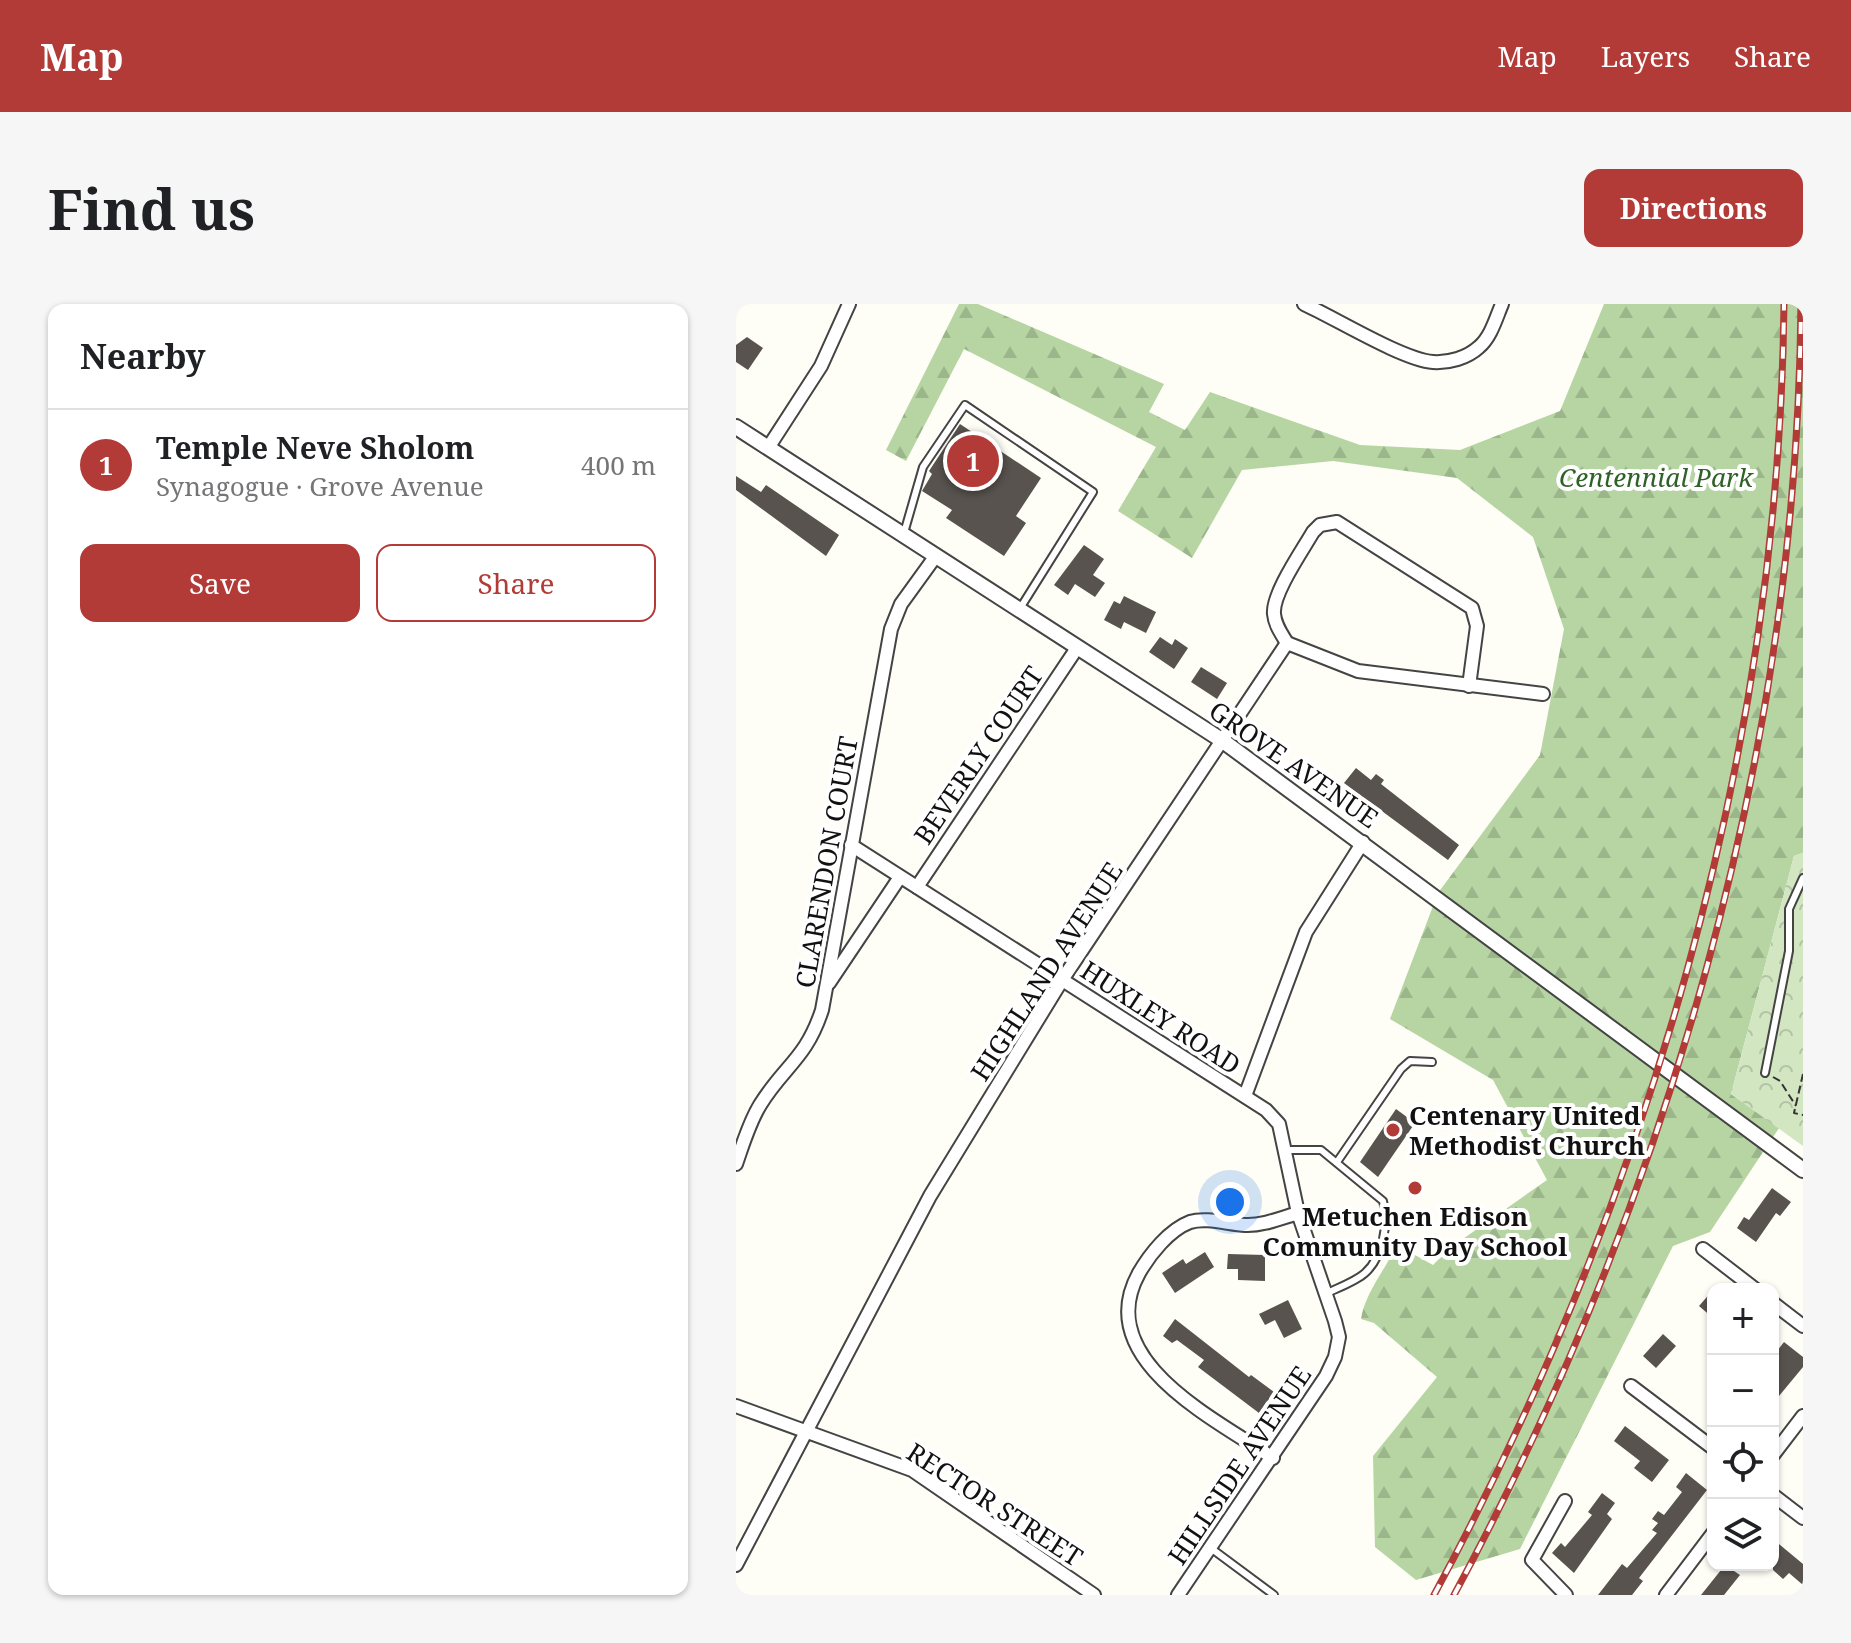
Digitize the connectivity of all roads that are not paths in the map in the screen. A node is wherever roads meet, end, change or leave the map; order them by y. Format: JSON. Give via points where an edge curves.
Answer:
{"nodes":[{"id":1,"x":849,"y":304,"type":"edge"},
{"id":2,"x":1304,"y":304,"type":"edge"},
{"id":3,"x":1502,"y":304,"type":"edge"},
{"id":4,"x":736,"y":427,"type":"edge"},
{"id":5,"x":768,"y":448,"type":"junction"},
{"id":6,"x":903,"y":536,"type":"junction"},
{"id":7,"x":935,"y":557,"type":"junction"},
{"id":8,"x":1018,"y":610,"type":"junction"},
{"id":9,"x":1287,"y":643,"type":"junction"},
{"id":10,"x":1077,"y":648,"type":"junction"},
{"id":11,"x":1469,"y":686,"type":"junction"},
{"id":12,"x":1543,"y":694,"type":"dead end"},
{"id":13,"x":1223,"y":741,"type":"junction"},
{"id":14,"x":1363,"y":842,"type":"junction"},
{"id":15,"x":851,"y":845,"type":"junction"},
{"id":16,"x":900,"y":877,"type":"junction"},
{"id":17,"x":1803,"y":878,"type":"edge"},
{"id":18,"x":917,"y":887,"type":"junction"},
{"id":19,"x":1062,"y":980,"type":"junction"},
{"id":20,"x":825,"y":989,"type":"junction"},
{"id":21,"x":1432,"y":1062,"type":"dead end"},
{"id":22,"x":1765,"y":1073,"type":"road end"},
{"id":23,"x":1245,"y":1096,"type":"junction"},
{"id":24,"x":1283,"y":1150,"type":"junction"},
{"id":25,"x":1337,"y":1162,"type":"junction"},
{"id":26,"x":736,"y":1164,"type":"edge"},
{"id":27,"x":1803,"y":1170,"type":"edge"},
{"id":28,"x":1298,"y":1213,"type":"junction"},
{"id":29,"x":1703,"y":1249,"type":"dead end"},
{"id":30,"x":1747,"y":1283,"type":"edge"},
{"id":31,"x":1325,"y":1294,"type":"junction"},
{"id":32,"x":1779,"y":1308,"type":"edge"},
{"id":33,"x":1803,"y":1326,"type":"edge"},
{"id":34,"x":1631,"y":1386,"type":"dead end"},
{"id":35,"x":736,"y":1406,"type":"edge"},
{"id":36,"x":1803,"y":1416,"type":"edge"},
{"id":37,"x":806,"y":1430,"type":"junction"},
{"id":38,"x":1707,"y":1443,"type":"edge"},
{"id":39,"x":1779,"y":1447,"type":"edge"},
{"id":40,"x":1273,"y":1458,"type":"junction"},
{"id":41,"x":1778,"y":1499,"type":"edge"},
{"id":42,"x":1565,"y":1501,"type":"dead end"},
{"id":43,"x":1803,"y":1518,"type":"edge"},
{"id":44,"x":1707,"y":1541,"type":"edge"},
{"id":45,"x":1212,"y":1549,"type":"junction"},
{"id":46,"x":736,"y":1565,"type":"edge"},
{"id":47,"x":1094,"y":1595,"type":"edge"},
{"id":48,"x":1178,"y":1595,"type":"edge"},
{"id":49,"x":1274,"y":1595,"type":"edge"},
{"id":50,"x":1566,"y":1595,"type":"edge"},
{"id":51,"x":1666,"y":1595,"type":"edge"}],
"edges":[{"from":1,"to":5,"type":"street","via":[[821,366]]},
{"from":2,"to":3,"type":"street","via":[[1429,362],[1465,357],[1481,346]]},
{"from":4,"to":5,"type":"street","name":"GROVE AVENUE"},
{"from":5,"to":6,"type":"street","name":"GROVE AVENUE"},
{"from":6,"to":7,"type":"street","name":"GROVE AVENUE"},
{"from":6,"to":8,"type":"lane","via":[[923,467],[965,405],[1093,492]]},
{"from":7,"to":8,"type":"street","name":"GROVE AVENUE"},
{"from":7,"to":15,"type":"street","name":"CLARENDON COURT","via":[[901,604],[891,629]]},
{"from":8,"to":10,"type":"street","name":"GROVE AVENUE"},
{"from":9,"to":11,"type":"street","via":[[1358,671]]},
{"from":9,"to":11,"type":"street","via":[[1273,610],[1278,597],[1313,532],[1337,522],[1472,608],[1477,626]]},
{"from":9,"to":13,"type":"street","name":"HIGHLAND AVENUE"},
{"from":10,"to":13,"type":"street","name":"GROVE AVENUE"},
{"from":10,"to":18,"type":"street","name":"BEVERLY COURT"},
{"from":11,"to":12,"type":"street"},
{"from":13,"to":14,"type":"street","name":"GROVE AVENUE"},
{"from":13,"to":19,"type":"street","name":"HIGHLAND AVENUE"},
{"from":14,"to":23,"type":"street","via":[[1306,932]]},
{"from":14,"to":27,"type":"street","name":"GROVE AVENUE"},
{"from":15,"to":16,"type":"street","name":"HUXLEY ROAD"},
{"from":15,"to":20,"type":"street","name":"CLARENDON COURT"},
{"from":16,"to":18,"type":"street","name":"HUXLEY ROAD"},
{"from":16,"to":20,"type":"street"},
{"from":17,"to":22,"type":"lane","via":[[1789,909],[1789,951]]},
{"from":18,"to":19,"type":"street","name":"HUXLEY ROAD"},
{"from":19,"to":23,"type":"street","name":"HUXLEY ROAD"},
{"from":19,"to":37,"type":"street","name":"HIGHLAND AVENUE","via":[[930,1196]]},
{"from":20,"to":26,"type":"street","name":"CLARENDON COURT","via":[[812,1040],[762,1103]]},
{"from":21,"to":25,"type":"lane","via":[[1410,1061],[1401,1069]]},
{"from":23,"to":24,"type":"street","name":"HILLSIDE AVENUE","via":[[1279,1124]]},
{"from":24,"to":25,"type":"lane","via":[[1321,1150]]},
{"from":24,"to":28,"type":"street","name":"HILLSIDE AVENUE"},
{"from":25,"to":31,"type":"lane","via":[[1383,1201],[1386,1225],[1365,1273]]},
{"from":28,"to":31,"type":"street","name":"HILLSIDE AVENUE"},
{"from":28,"to":40,"type":"street","via":[[1247,1226],[1192,1221],[1147,1259],[1130,1290],[1134,1345],[1148,1364],[1171,1389]]},
{"from":29,"to":30,"type":"street"},
{"from":31,"to":40,"type":"street","name":"HILLSIDE AVENUE","via":[[1339,1337],[1335,1357]]},
{"from":32,"to":33,"type":"street"},
{"from":34,"to":38,"type":"street"},
{"from":35,"to":37,"type":"street","name":"RECTOR STREET"},
{"from":36,"to":39,"type":"street"},
{"from":37,"to":46,"type":"street","name":"HIGHLAND AVENUE"},
{"from":37,"to":47,"type":"street","name":"RECTOR STREET","via":[[912,1470]]},
{"from":40,"to":45,"type":"street","name":"HILLSIDE AVENUE"},
{"from":41,"to":43,"type":"street"},
{"from":42,"to":50,"type":"street","via":[[1532,1560]]},
{"from":44,"to":51,"type":"street"},
{"from":45,"to":48,"type":"street","name":"HILLSIDE AVENUE"},
{"from":45,"to":49,"type":"lane"}]}
